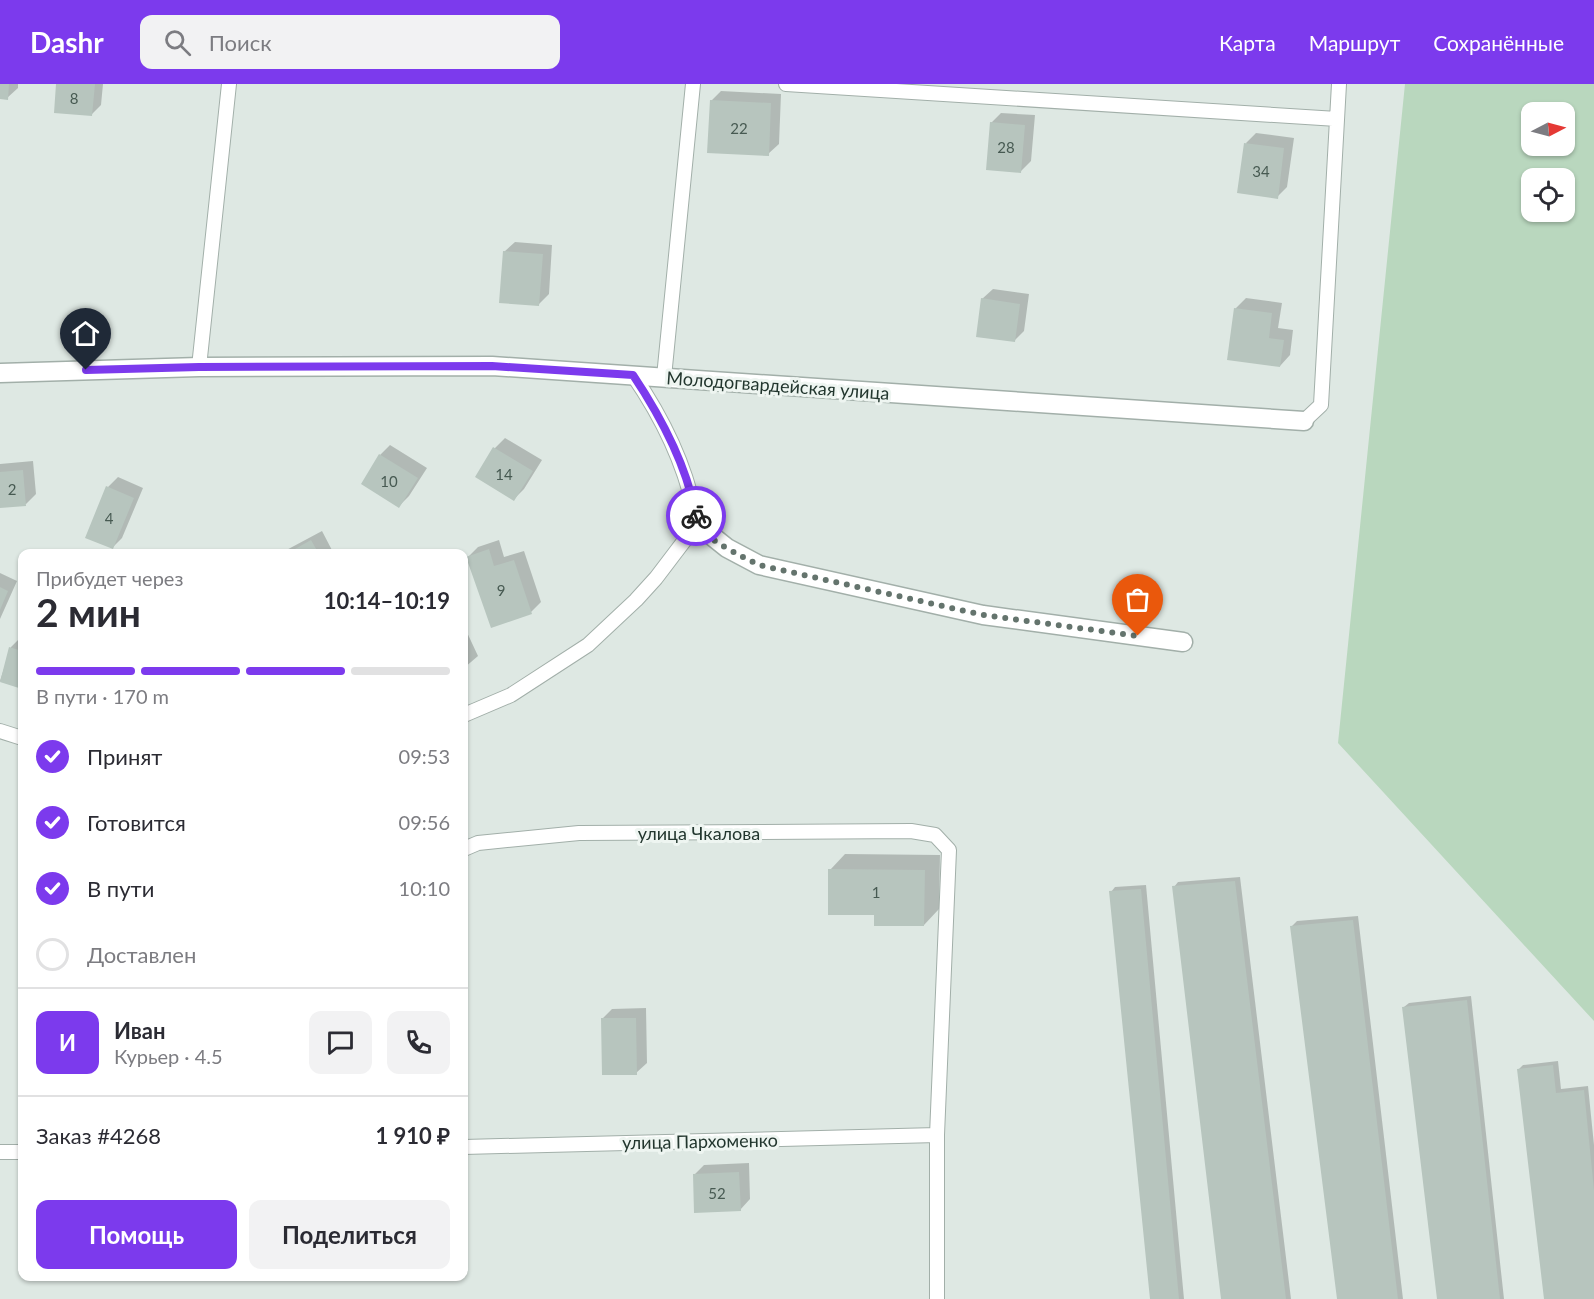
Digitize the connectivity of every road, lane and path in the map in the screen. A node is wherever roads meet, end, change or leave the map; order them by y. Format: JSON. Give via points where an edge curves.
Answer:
{"nodes":[{"id":1,"x":229,"y":84,"type":"edge"},
{"id":2,"x":693,"y":84,"type":"edge"},
{"id":3,"x":786,"y":84,"type":"edge"},
{"id":4,"x":1339,"y":84,"type":"edge"},
{"id":5,"x":1337,"y":119,"type":"junction"},
{"id":6,"x":199,"y":367,"type":"junction"},
{"id":7,"x":0,"y":374,"type":"edge"},
{"id":8,"x":633,"y":375,"type":"junction"},
{"id":9,"x":664,"y":377,"type":"junction"},
{"id":10,"x":1304,"y":421,"type":"joint"},
{"id":11,"x":697,"y":524,"type":"junction"},
{"id":12,"x":1183,"y":642,"type":"dead end"},
{"id":13,"x":468,"y":713,"type":"edge"},
{"id":14,"x":0,"y":731,"type":"edge"},
{"id":15,"x":18,"y":737,"type":"edge"},
{"id":16,"x":468,"y":847,"type":"edge"},
{"id":17,"x":937,"y":1135,"type":"junction"},
{"id":18,"x":468,"y":1147,"type":"edge"},
{"id":19,"x":0,"y":1152,"type":"edge"},
{"id":20,"x":18,"y":1152,"type":"edge"},
{"id":21,"x":937,"y":1299,"type":"edge"}],
"edges":[{"from":1,"to":6,"type":"lane"},
{"from":2,"to":9,"type":"lane"},
{"from":3,"to":5,"type":"lane"},
{"from":4,"to":5,"type":"lane"},
{"from":5,"to":10,"type":"lane","via":[[1321,405]]},
{"from":6,"to":7,"type":"street","name":"Молодогвардейская улица"},
{"from":6,"to":8,"type":"street","name":"Молодогвардейская улица","via":[[492,366]]},
{"from":8,"to":9,"type":"street","name":"Молодогвардейская улица"},
{"from":8,"to":11,"type":"lane","via":[[666,429],[689,489]]},
{"from":9,"to":10,"type":"street","name":"Молодогвардейская улица"},
{"from":11,"to":12,"type":"street","via":[[727,548],[759,565],[983,615]]},
{"from":11,"to":13,"type":"lane","via":[[656,578],[588,645],[511,694]]},
{"from":14,"to":15,"type":"lane"},
{"from":16,"to":17,"type":"lane","name":"улица Чкалова","via":[[579,833],[911,831],[935,835],[949,850]]},
{"from":17,"to":18,"type":"lane","name":"улица Пархоменко"},
{"from":17,"to":21,"type":"lane"},
{"from":19,"to":20,"type":"lane"}]}
